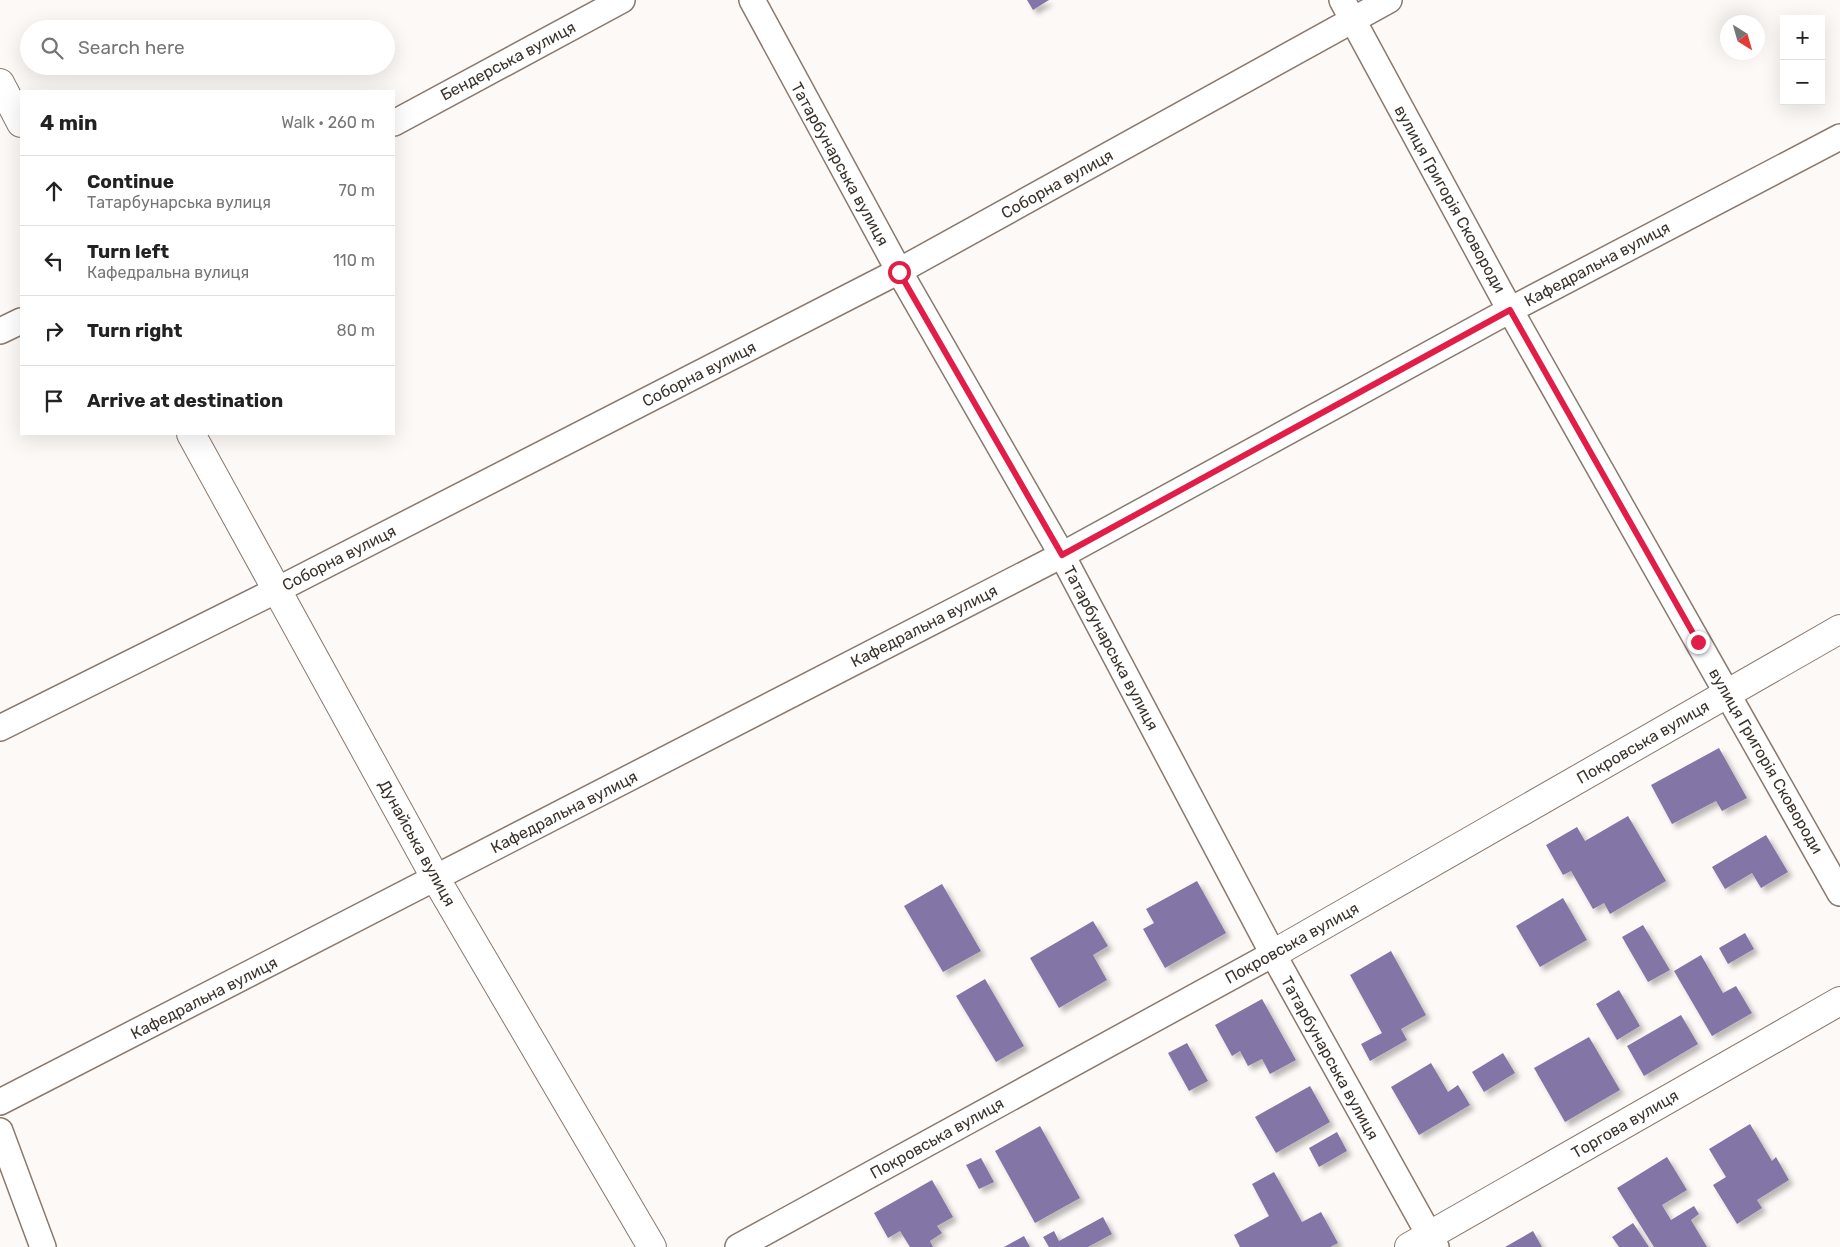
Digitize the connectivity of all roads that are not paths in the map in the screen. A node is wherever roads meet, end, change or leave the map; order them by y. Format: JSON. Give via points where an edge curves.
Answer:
{"nodes":[{"id":1,"x":622,"y":0,"type":"edge"},
{"id":2,"x":752,"y":0,"type":"edge"},
{"id":3,"x":1388,"y":0,"type":"edge"},
{"id":4,"x":1347,"y":10,"type":"edge"},
{"id":5,"x":0,"y":83,"type":"edge"},
{"id":6,"x":20,"y":121,"type":"edge"},
{"id":7,"x":395,"y":122,"type":"edge"},
{"id":8,"x":1840,"y":137,"type":"edge"},
{"id":9,"x":899,"y":272,"type":"junction"},
{"id":10,"x":1510,"y":310,"type":"junction"},
{"id":11,"x":20,"y":321,"type":"edge"},
{"id":12,"x":0,"y":331,"type":"edge"},
{"id":13,"x":192,"y":435,"type":"edge"},
{"id":14,"x":1062,"y":555,"type":"junction"},
{"id":15,"x":277,"y":590,"type":"junction"},
{"id":16,"x":1840,"y":629,"type":"edge"},
{"id":17,"x":1727,"y":694,"type":"junction"},
{"id":18,"x":0,"y":728,"type":"edge"},
{"id":19,"x":436,"y":878,"type":"junction"},
{"id":20,"x":1840,"y":893,"type":"edge"},
{"id":21,"x":1273,"y":954,"type":"junction"},
{"id":22,"x":1840,"y":1001,"type":"edge"},
{"id":23,"x":0,"y":1102,"type":"edge"},
{"id":24,"x":0,"y":1132,"type":"edge"},
{"id":25,"x":1425,"y":1243,"type":"edge"},
{"id":26,"x":44,"y":1247,"type":"edge"},
{"id":27,"x":652,"y":1247,"type":"edge"},
{"id":28,"x":738,"y":1247,"type":"edge"}],
"edges":[{"from":1,"to":7,"type":"street","name":"Бендерська вулиця"},
{"from":2,"to":9,"type":"street","name":"Татарбунарська вулиця"},
{"from":3,"to":4,"type":"street","name":"Соборна вулиця"},
{"from":4,"to":9,"type":"street","name":"Соборна вулиця"},
{"from":4,"to":10,"type":"street","name":"вулиця Григорія Сковороди"},
{"from":5,"to":6,"type":"main road"},
{"from":8,"to":10,"type":"street","name":"Кафедральна вулиця"},
{"from":9,"to":14,"type":"street","name":"Татарбунарська вулиця"},
{"from":9,"to":15,"type":"street","name":"Соборна вулиця"},
{"from":10,"to":14,"type":"street","name":"Кафедральна вулиця"},
{"from":10,"to":17,"type":"street","name":"вулиця Григорія Сковороди"},
{"from":11,"to":12,"type":"street"},
{"from":13,"to":15,"type":"main road","name":"Дунайська вулиця"},
{"from":14,"to":19,"type":"street","name":"Кафедральна вулиця"},
{"from":14,"to":21,"type":"street","name":"Татарбунарська вулиця"},
{"from":15,"to":18,"type":"street","name":"Соборна вулиця"},
{"from":15,"to":19,"type":"main road","name":"Дунайська вулиця"},
{"from":16,"to":17,"type":"main road","name":"Покровська вулиця"},
{"from":17,"to":20,"type":"street","name":"вулиця Григорія Сковороди"},
{"from":17,"to":21,"type":"main road","name":"Покровська вулиця"},
{"from":19,"to":23,"type":"street","name":"Кафедральна вулиця"},
{"from":19,"to":27,"type":"main road","name":"Дунайська вулиця"},
{"from":21,"to":25,"type":"street","name":"Татарбунарська вулиця"},
{"from":21,"to":28,"type":"street","name":"Покровська вулиця"},
{"from":22,"to":25,"type":"main road","name":"Торгова вулиця"},
{"from":24,"to":26,"type":"street"}]}
